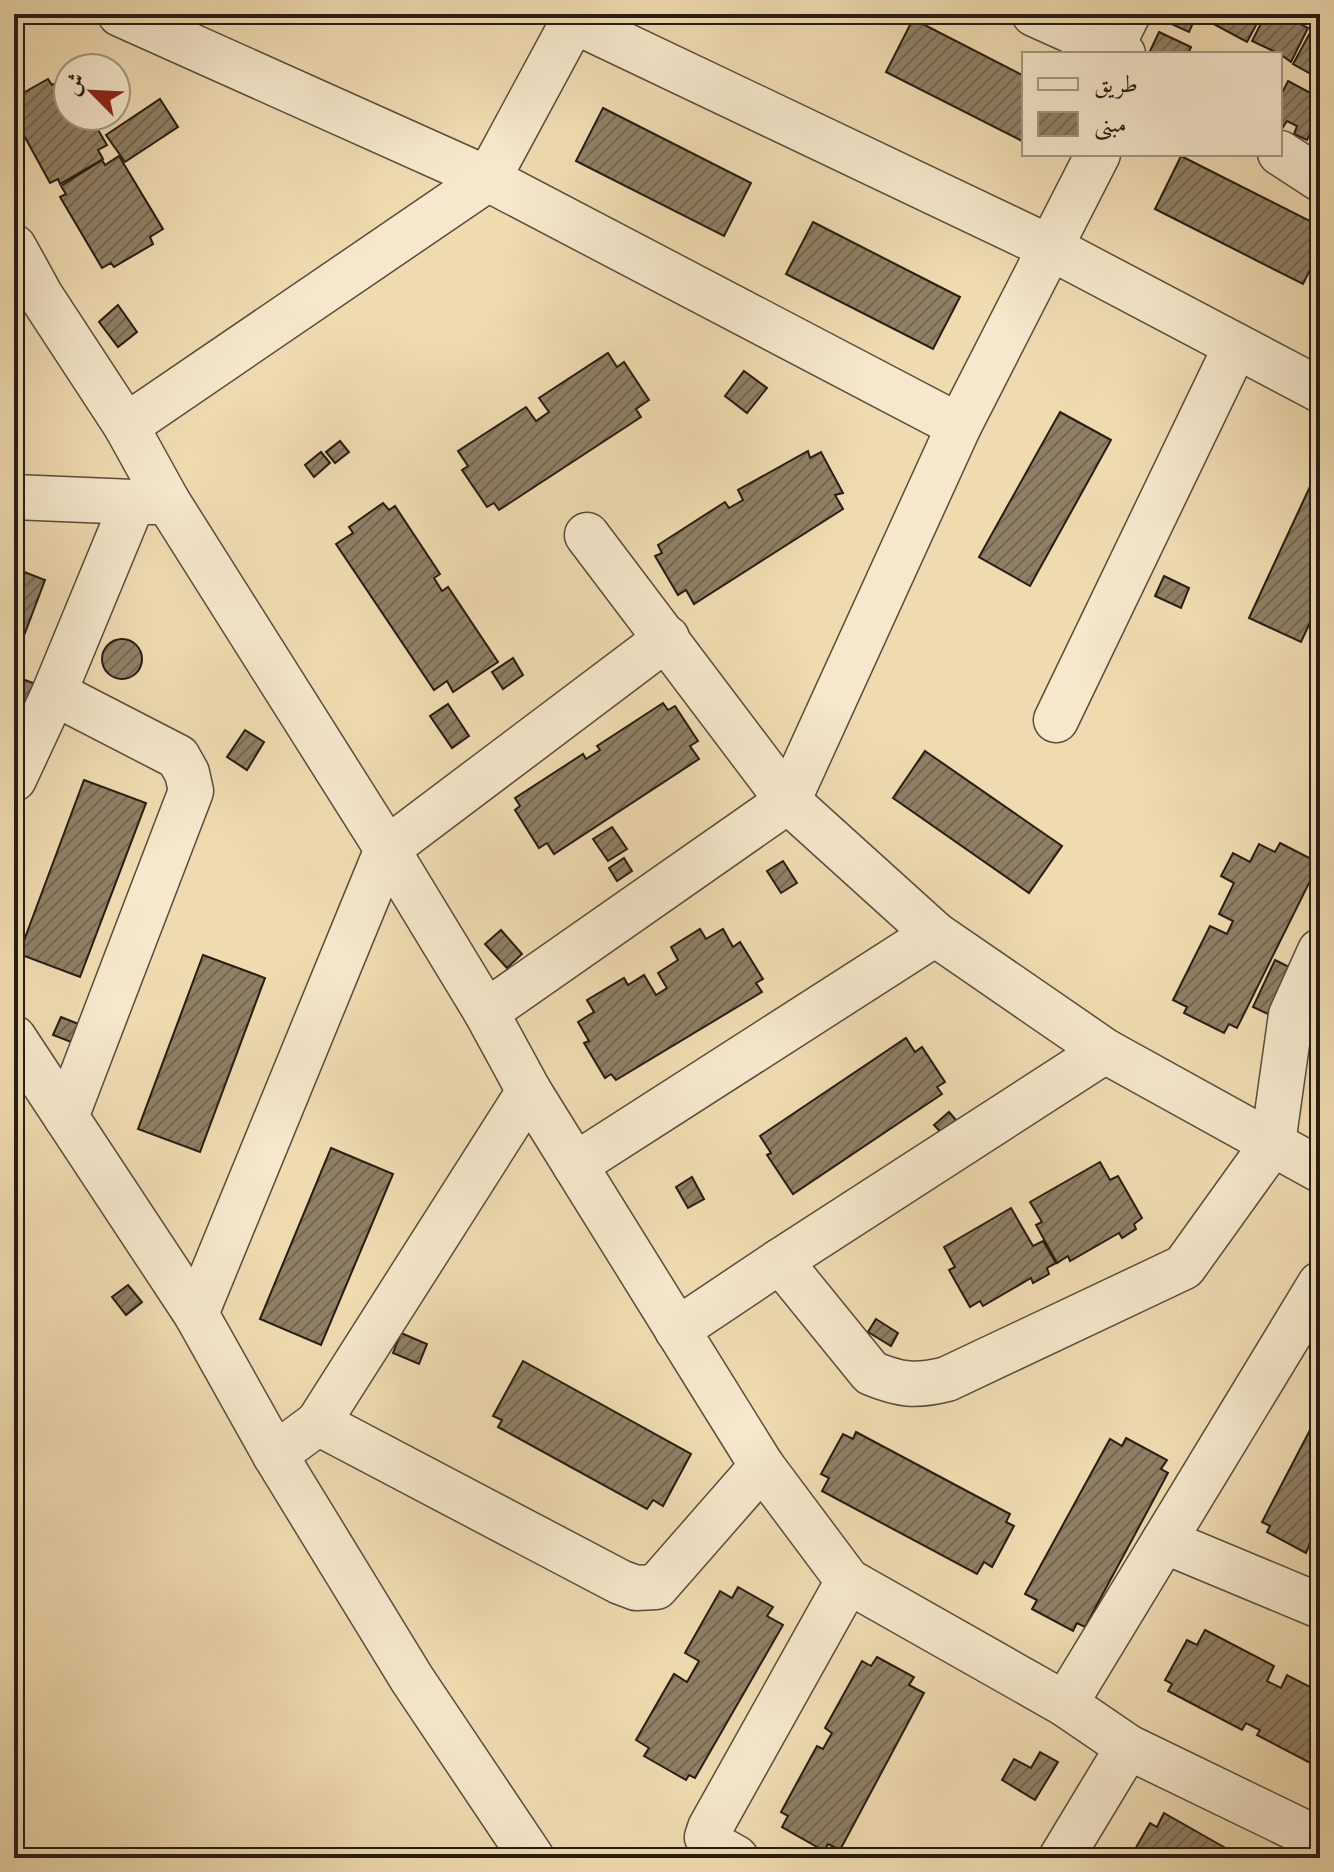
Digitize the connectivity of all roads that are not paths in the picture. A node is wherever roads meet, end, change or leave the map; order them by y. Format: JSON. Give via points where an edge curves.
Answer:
{"nodes":[{"id":1,"x":120,"y":14,"type":"edge"},
{"id":2,"x":1034,"y":14,"type":"edge"},
{"id":3,"x":576,"y":17,"type":"edge"},
{"id":4,"x":1121,"y":39,"type":"edge"},
{"id":5,"x":1097,"y":156,"type":"edge"},
{"id":6,"x":488,"y":179,"type":"junction"},
{"id":7,"x":14,"y":247,"type":"edge"},
{"id":8,"x":1051,"y":248,"type":"junction"},
{"id":9,"x":1236,"y":346,"type":"junction"},
{"id":10,"x":1320,"y":390,"type":"edge"},
{"id":11,"x":126,"y":426,"type":"junction"},
{"id":12,"x":959,"y":426,"type":"junction"},
{"id":13,"x":14,"y":497,"type":"edge"},
{"id":14,"x":151,"y":502,"type":"junction"},
{"id":15,"x":587,"y":535,"type":"dead end"},
{"id":16,"x":667,"y":638,"type":"junction"},
{"id":17,"x":54,"y":693,"type":"junction"},
{"id":18,"x":1056,"y":720,"type":"dead end"},
{"id":19,"x":14,"y":779,"type":"edge"},
{"id":20,"x":788,"y":801,"type":"junction"},
{"id":21,"x":387,"y":849,"type":"junction"},
{"id":22,"x":935,"y":934,"type":"junction"},
{"id":23,"x":1320,"y":951,"type":"edge"},
{"id":24,"x":486,"y":1012,"type":"junction"},
{"id":25,"x":14,"y":1038,"type":"edge"},
{"id":26,"x":1105,"y":1051,"type":"junction"},
{"id":27,"x":529,"y":1091,"type":"junction"},
{"id":28,"x":66,"y":1117,"type":"junction"},
{"id":29,"x":1273,"y":1143,"type":"junction"},
{"id":30,"x":575,"y":1165,"type":"junction"},
{"id":31,"x":1320,"y":1170,"type":"edge"},
{"id":32,"x":780,"y":1261,"type":"junction"},
{"id":33,"x":1320,"y":1284,"type":"edge"},
{"id":34,"x":196,"y":1314,"type":"junction"},
{"id":35,"x":677,"y":1330,"type":"junction"},
{"id":36,"x":318,"y":1423,"type":"junction"},
{"id":37,"x":275,"y":1455,"type":"junction"},
{"id":38,"x":762,"y":1466,"type":"junction"},
{"id":39,"x":1164,"y":1541,"type":"junction"},
{"id":40,"x":848,"y":1581,"type":"junction"},
{"id":41,"x":1320,"y":1606,"type":"edge"},
{"id":42,"x":1065,"y":1704,"type":"junction"},
{"id":43,"x":1128,"y":1747,"type":"junction"},
{"id":44,"x":1320,"y":1840,"type":"edge"},
{"id":45,"x":532,"y":1858,"type":"edge"},
{"id":46,"x":736,"y":1858,"type":"edge"},
{"id":47,"x":1061,"y":1858,"type":"edge"}],
"edges":[{"from":1,"to":6,"type":"street"},
{"from":2,"to":4,"type":"street"},
{"from":3,"to":6,"type":"street"},
{"from":3,"to":8,"type":"street"},
{"from":5,"to":8,"type":"street"},
{"from":6,"to":11,"type":"street"},
{"from":6,"to":12,"type":"street"},
{"from":7,"to":11,"type":"street"},
{"from":8,"to":9,"type":"street"},
{"from":8,"to":12,"type":"street"},
{"from":9,"to":10,"type":"street"},
{"from":9,"to":18,"type":"street"},
{"from":11,"to":14,"type":"street"},
{"from":12,"to":20,"type":"street"},
{"from":13,"to":14,"type":"street"},
{"from":14,"to":17,"type":"street"},
{"from":14,"to":21,"type":"street"},
{"from":15,"to":16,"type":"street"},
{"from":16,"to":20,"type":"street"},
{"from":16,"to":21,"type":"street"},
{"from":17,"to":19,"type":"street"},
{"from":17,"to":28,"type":"street","via":[[178,757],[191,791]]},
{"from":20,"to":22,"type":"street"},
{"from":20,"to":24,"type":"street"},
{"from":21,"to":24,"type":"street"},
{"from":21,"to":34,"type":"street"},
{"from":22,"to":26,"type":"street"},
{"from":22,"to":30,"type":"street"},
{"from":23,"to":29,"type":"street","via":[[1291,1015]]},
{"from":24,"to":27,"type":"street"},
{"from":25,"to":28,"type":"street"},
{"from":26,"to":29,"type":"street"},
{"from":26,"to":32,"type":"street"},
{"from":27,"to":30,"type":"street"},
{"from":27,"to":36,"type":"street"},
{"from":28,"to":34,"type":"street"},
{"from":29,"to":31,"type":"street"},
{"from":29,"to":32,"type":"street","via":[[1184,1267],[947,1379],[921,1385],[871,1373]]},
{"from":30,"to":35,"type":"street"},
{"from":32,"to":35,"type":"street"},
{"from":33,"to":39,"type":"street"},
{"from":34,"to":37,"type":"street"},
{"from":35,"to":38,"type":"street"},
{"from":36,"to":37,"type":"street"},
{"from":36,"to":38,"type":"street","via":[[636,1588],[656,1587]]},
{"from":37,"to":45,"type":"street","via":[[412,1679]]},
{"from":38,"to":40,"type":"street"},
{"from":39,"to":41,"type":"street"},
{"from":39,"to":42,"type":"street"},
{"from":40,"to":42,"type":"street"},
{"from":40,"to":46,"type":"street","via":[[710,1828],[707,1837],[713,1845]]},
{"from":42,"to":43,"type":"street"},
{"from":43,"to":44,"type":"street"},
{"from":43,"to":47,"type":"street"}]}
